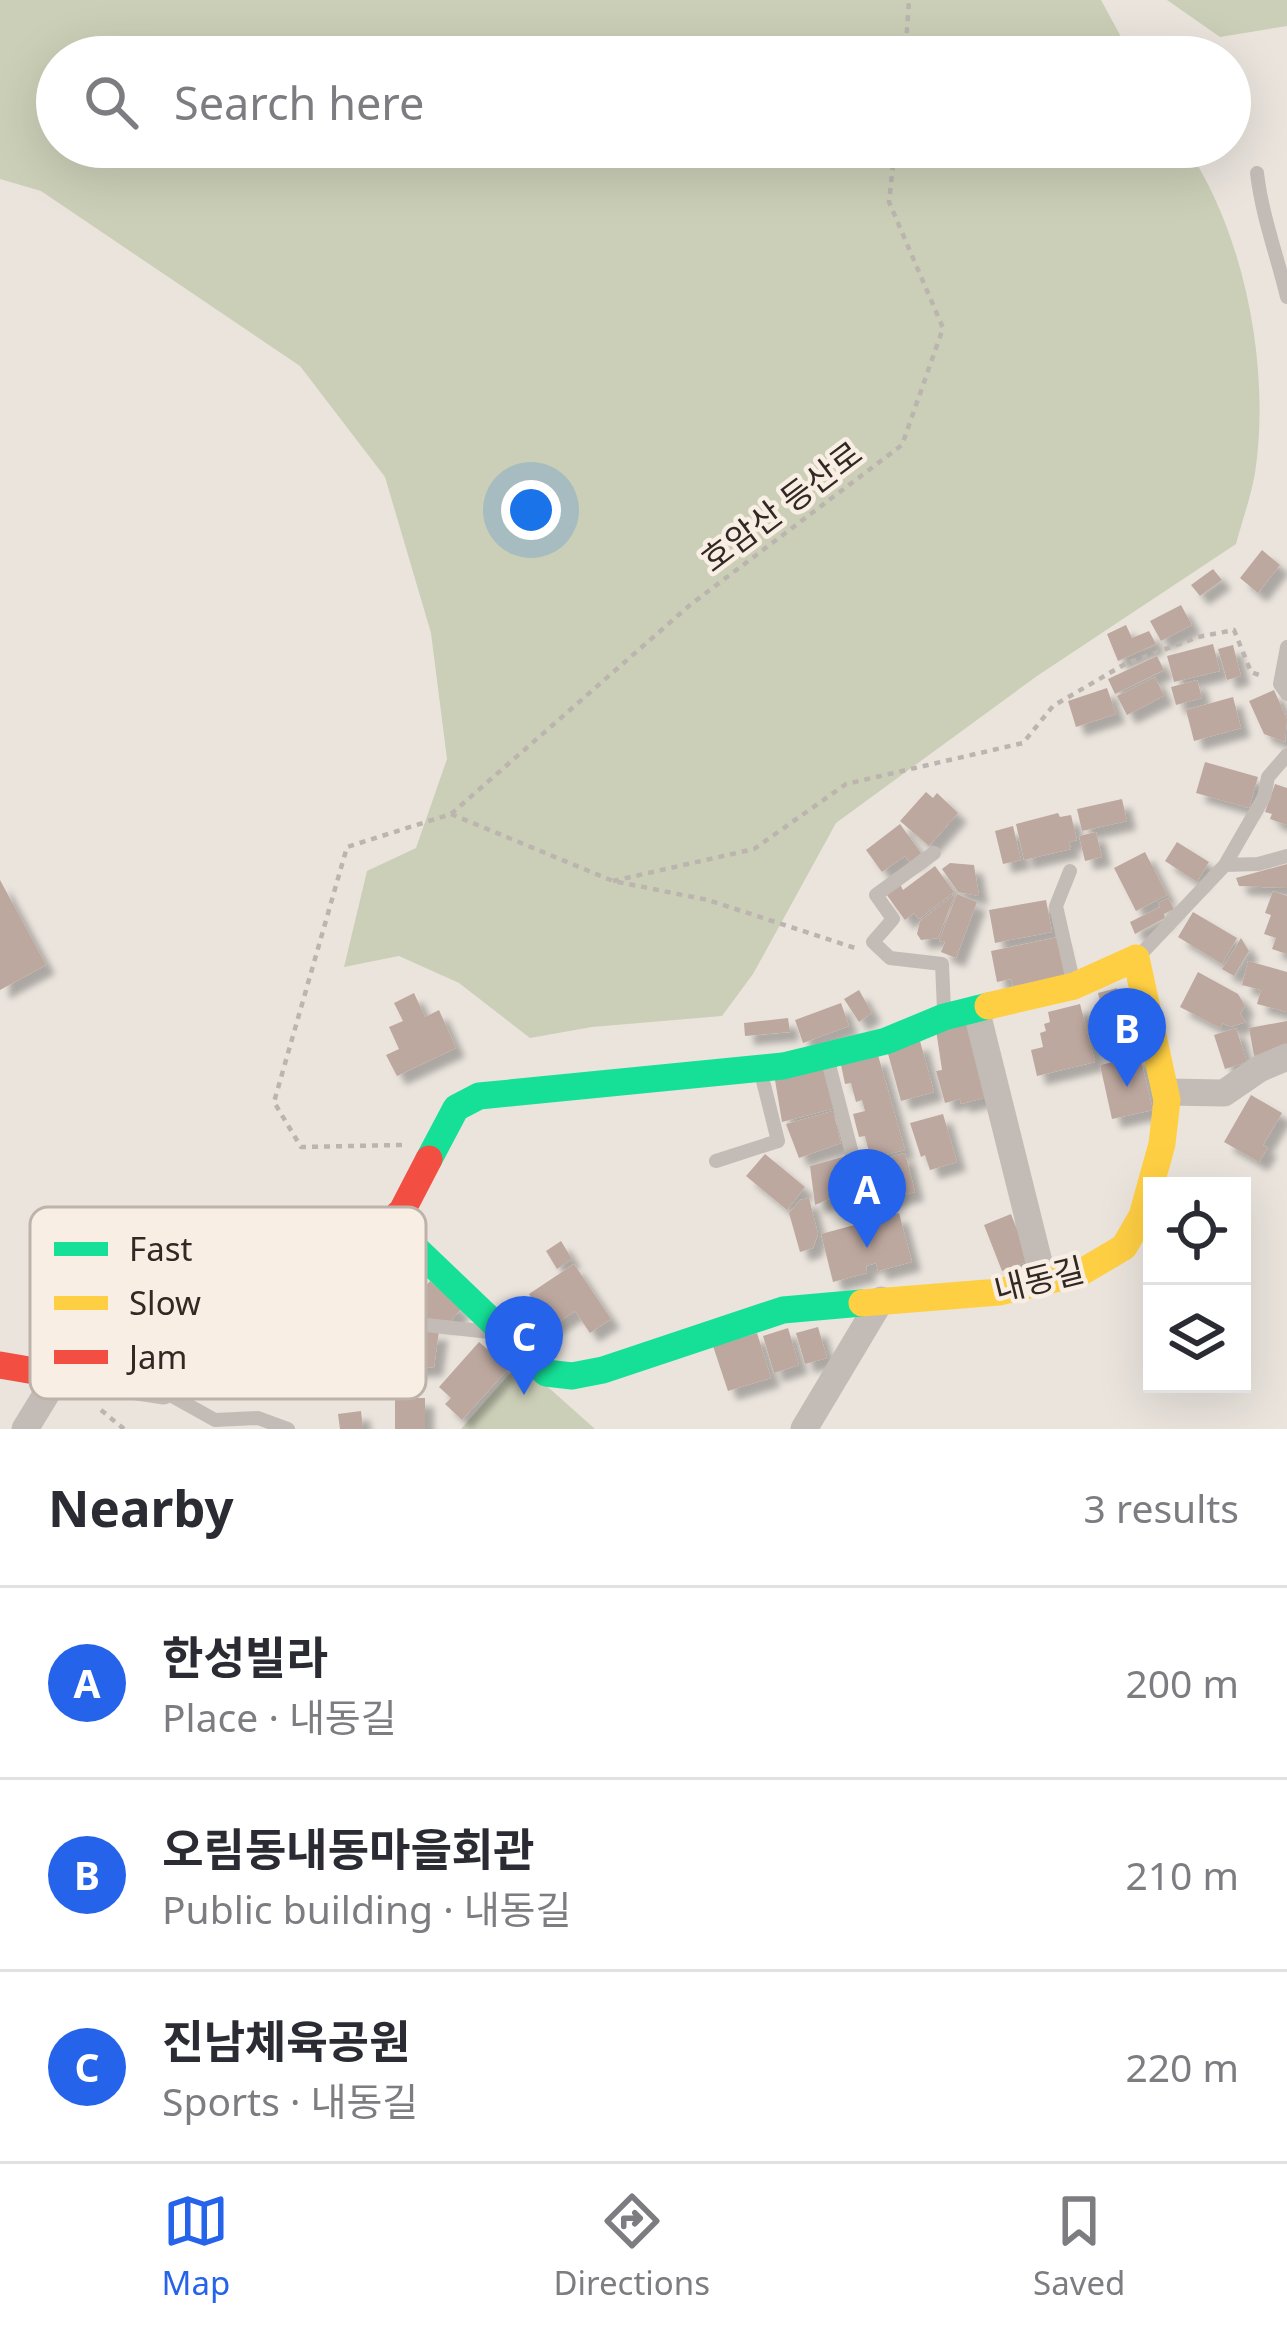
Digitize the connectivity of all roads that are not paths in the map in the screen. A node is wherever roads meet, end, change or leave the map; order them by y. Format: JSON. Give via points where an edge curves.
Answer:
{"nodes":[{"id":1,"x":1257,"y":173,"type":"dead end"},
{"id":2,"x":1287,"y":297,"type":"edge"},
{"id":3,"x":1287,"y":647,"type":"edge"},
{"id":4,"x":1284,"y":689,"type":"edge"},
{"id":5,"x":1287,"y":755,"type":"edge"},
{"id":6,"x":934,"y":854,"type":"dead end"},
{"id":7,"x":1287,"y":856,"type":"edge"},
{"id":8,"x":1225,"y":865,"type":"junction"},
{"id":9,"x":1070,"y":871,"type":"dead end"},
{"id":10,"x":1136,"y":958,"type":"junction"},
{"id":11,"x":1074,"y":986,"type":"junction"},
{"id":12,"x":976,"y":1009,"type":"junction"},
{"id":13,"x":944,"y":1017,"type":"junction"},
{"id":14,"x":827,"y":1056,"type":"junction"},
{"id":15,"x":1287,"y":1058,"type":"edge"},
{"id":16,"x":760,"y":1068,"type":"junction"},
{"id":17,"x":1167,"y":1092,"type":"junction"},
{"id":18,"x":716,"y":1161,"type":"dead end"},
{"id":19,"x":864,"y":1200,"type":"dead end"},
{"id":20,"x":404,"y":1207,"type":"edge"},
{"id":21,"x":426,"y":1258,"type":"edge"},
{"id":22,"x":1044,"y":1282,"type":"junction"},
{"id":23,"x":880,"y":1300,"type":"junction"},
{"id":24,"x":426,"y":1324,"type":"edge"},
{"id":25,"x":504,"y":1333,"type":"junction"},
{"id":26,"x":0,"y":1365,"type":"edge"},
{"id":27,"x":30,"y":1371,"type":"edge"},
{"id":28,"x":44,"y":1399,"type":"edge"},
{"id":29,"x":177,"y":1399,"type":"edge"},
{"id":30,"x":25,"y":1429,"type":"edge"},
{"id":31,"x":288,"y":1429,"type":"edge"},
{"id":32,"x":805,"y":1429,"type":"edge"}],
"edges":[{"from":1,"to":2,"type":"lane"},
{"from":3,"to":4,"type":"lane"},
{"from":5,"to":8,"type":"lane","via":[[1268,776]]},
{"from":6,"to":13,"type":"lane","via":[[876,896],[893,919],[873,942],[890,958],[942,964]]},
{"from":7,"to":8,"type":"lane"},
{"from":8,"to":10,"type":"lane"},
{"from":9,"to":11,"type":"lane","via":[[1056,905]]},
{"from":10,"to":11,"type":"street"},
{"from":10,"to":17,"type":"street","name":"내동길"},
{"from":11,"to":12,"type":"street"},
{"from":12,"to":13,"type":"street"},
{"from":12,"to":22,"type":"street"},
{"from":13,"to":14,"type":"street"},
{"from":14,"to":16,"type":"street"},
{"from":14,"to":19,"type":"lane"},
{"from":15,"to":17,"type":"street","via":[[1224,1093]]},
{"from":16,"to":18,"type":"lane","via":[[778,1141]]},
{"from":16,"to":20,"type":"street","via":[[479,1096],[456,1108]]},
{"from":17,"to":22,"type":"street","name":"내동길","via":[[1162,1144],[1136,1231],[1096,1266]]},
{"from":21,"to":25,"type":"street","name":"내동길"},
{"from":22,"to":23,"type":"street","name":"내동길"},
{"from":23,"to":25,"type":"street","name":"내동길","via":[[783,1310],[572,1376],[545,1373]]},
{"from":23,"to":32,"type":"street"},
{"from":24,"to":25,"type":"lane"},
{"from":26,"to":27,"type":"street"},
{"from":28,"to":30,"type":"street"},
{"from":29,"to":31,"type":"lane","via":[[214,1420],[258,1418]]}]}
